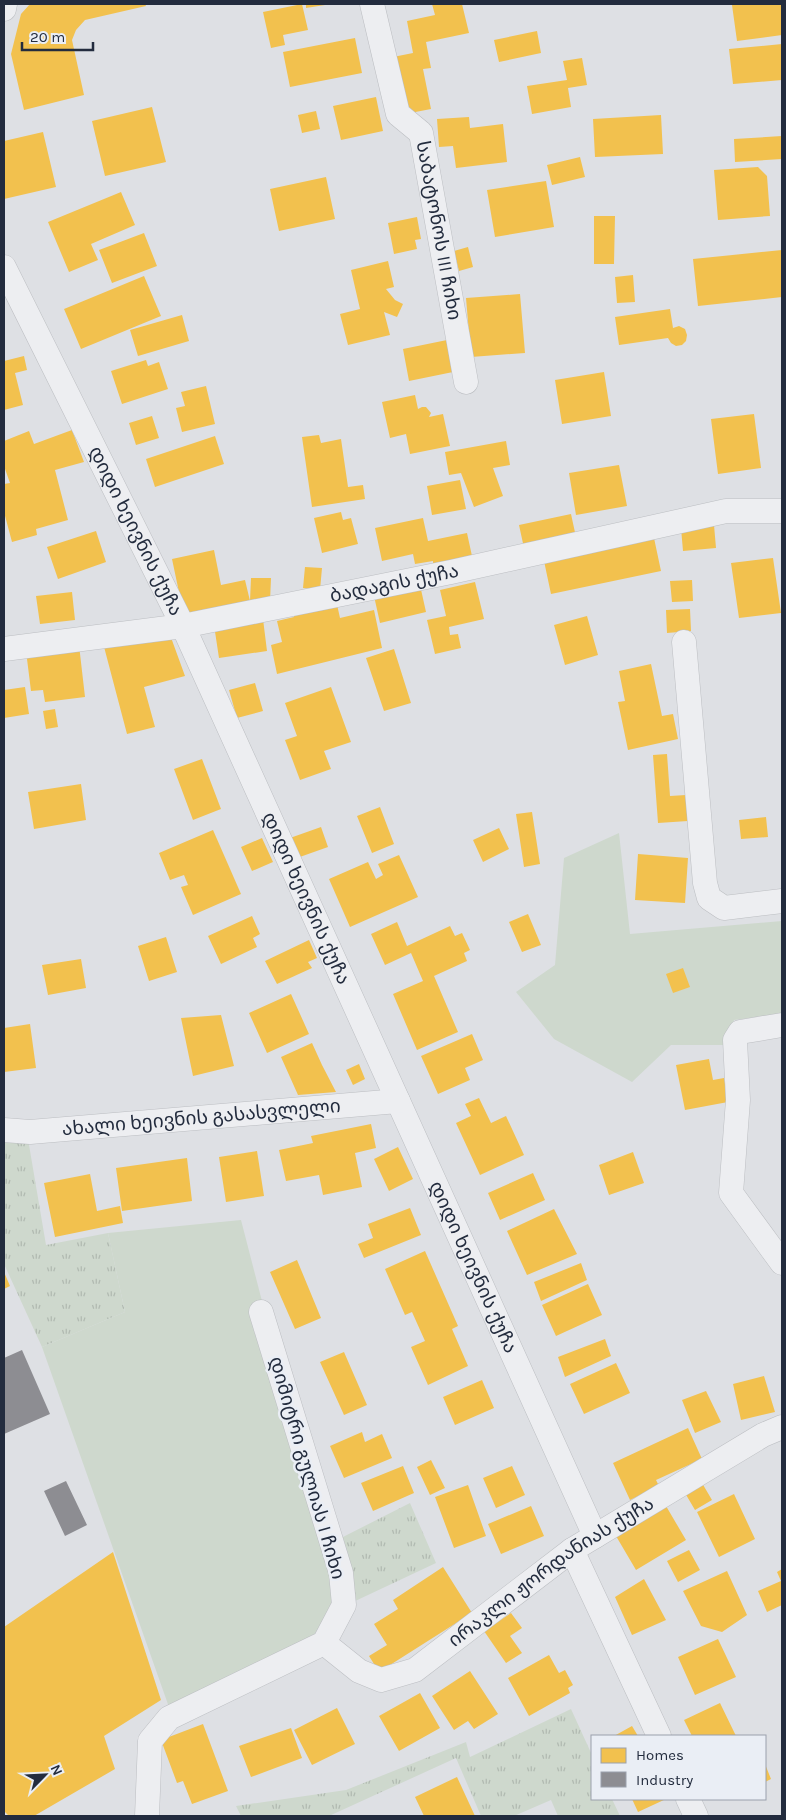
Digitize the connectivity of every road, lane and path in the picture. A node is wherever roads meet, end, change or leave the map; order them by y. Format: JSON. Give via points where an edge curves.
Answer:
{"nodes":[{"id":1,"x":5,"y":4,"type":"edge"},
{"id":2,"x":372,"y":4,"type":"edge"},
{"id":3,"x":4,"y":9,"type":"edge"},
{"id":4,"x":4,"y":267,"type":"edge"},
{"id":5,"x":466,"y":382,"type":"dead end"},
{"id":6,"x":782,"y":511,"type":"edge"},
{"id":7,"x":183,"y":626,"type":"junction"},
{"id":8,"x":684,"y":642,"type":"dead end"},
{"id":9,"x":4,"y":649,"type":"edge"},
{"id":10,"x":782,"y":901,"type":"edge"},
{"id":11,"x":782,"y":1025,"type":"edge"},
{"id":12,"x":398,"y":1101,"type":"junction"},
{"id":13,"x":4,"y":1130,"type":"edge"},
{"id":14,"x":782,"y":1263,"type":"edge"},
{"id":15,"x":261,"y":1312,"type":"dead end"},
{"id":16,"x":782,"y":1427,"type":"edge"},
{"id":17,"x":595,"y":1536,"type":"junction"},
{"id":18,"x":572,"y":1550,"type":"junction"},
{"id":19,"x":324,"y":1643,"type":"junction"},
{"id":20,"x":659,"y":1735,"type":"edge"},
{"id":21,"x":688,"y":1800,"type":"edge"},
{"id":22,"x":148,"y":1816,"type":"edge"},
{"id":23,"x":696,"y":1816,"type":"edge"}],
"edges":[{"from":1,"to":3,"type":"street"},
{"from":2,"to":5,"type":"street","name":"საბატონოს III ჩიხი","via":[[398,114],[421,133]]},
{"from":4,"to":7,"type":"street","name":"დიდი ხეივნის ქუჩა"},
{"from":6,"to":7,"type":"street","name":"ბადაგის ქუჩა","via":[[726,511]]},
{"from":7,"to":9,"type":"street","name":"ბადაგის ქუჩა"},
{"from":7,"to":12,"type":"street","name":"დიდი ხეივნის ქუჩა"},
{"from":8,"to":10,"type":"street","via":[[705,884],[709,898],[724,908]]},
{"from":11,"to":14,"type":"street","via":[[740,1032],[736,1040],[738,1100],[731,1192]]},
{"from":12,"to":13,"type":"street","name":"ახალი ხეივნის გასასვლელი","via":[[30,1132]]},
{"from":12,"to":17,"type":"street","name":"დიდი ხეივნის ქუჩა"},
{"from":15,"to":19,"type":"street","name":"დიმიტრი გულიას I ჩიხი","via":[[341,1573],[344,1605]]},
{"from":16,"to":17,"type":"street","name":"ირაკლი ჟორდანიას ქუჩა","via":[[763,1435]]},
{"from":17,"to":18,"type":"street","name":"ირაკლი ჟორდანიას ქუჩა"},
{"from":18,"to":19,"type":"street","name":"ირაკლი ჟორდანიას ქუჩა","via":[[415,1670],[381,1680],[359,1671]]},
{"from":18,"to":20,"type":"street"},
{"from":19,"to":22,"type":"street","via":[[169,1718],[150,1741]]},
{"from":21,"to":23,"type":"street"}]}
